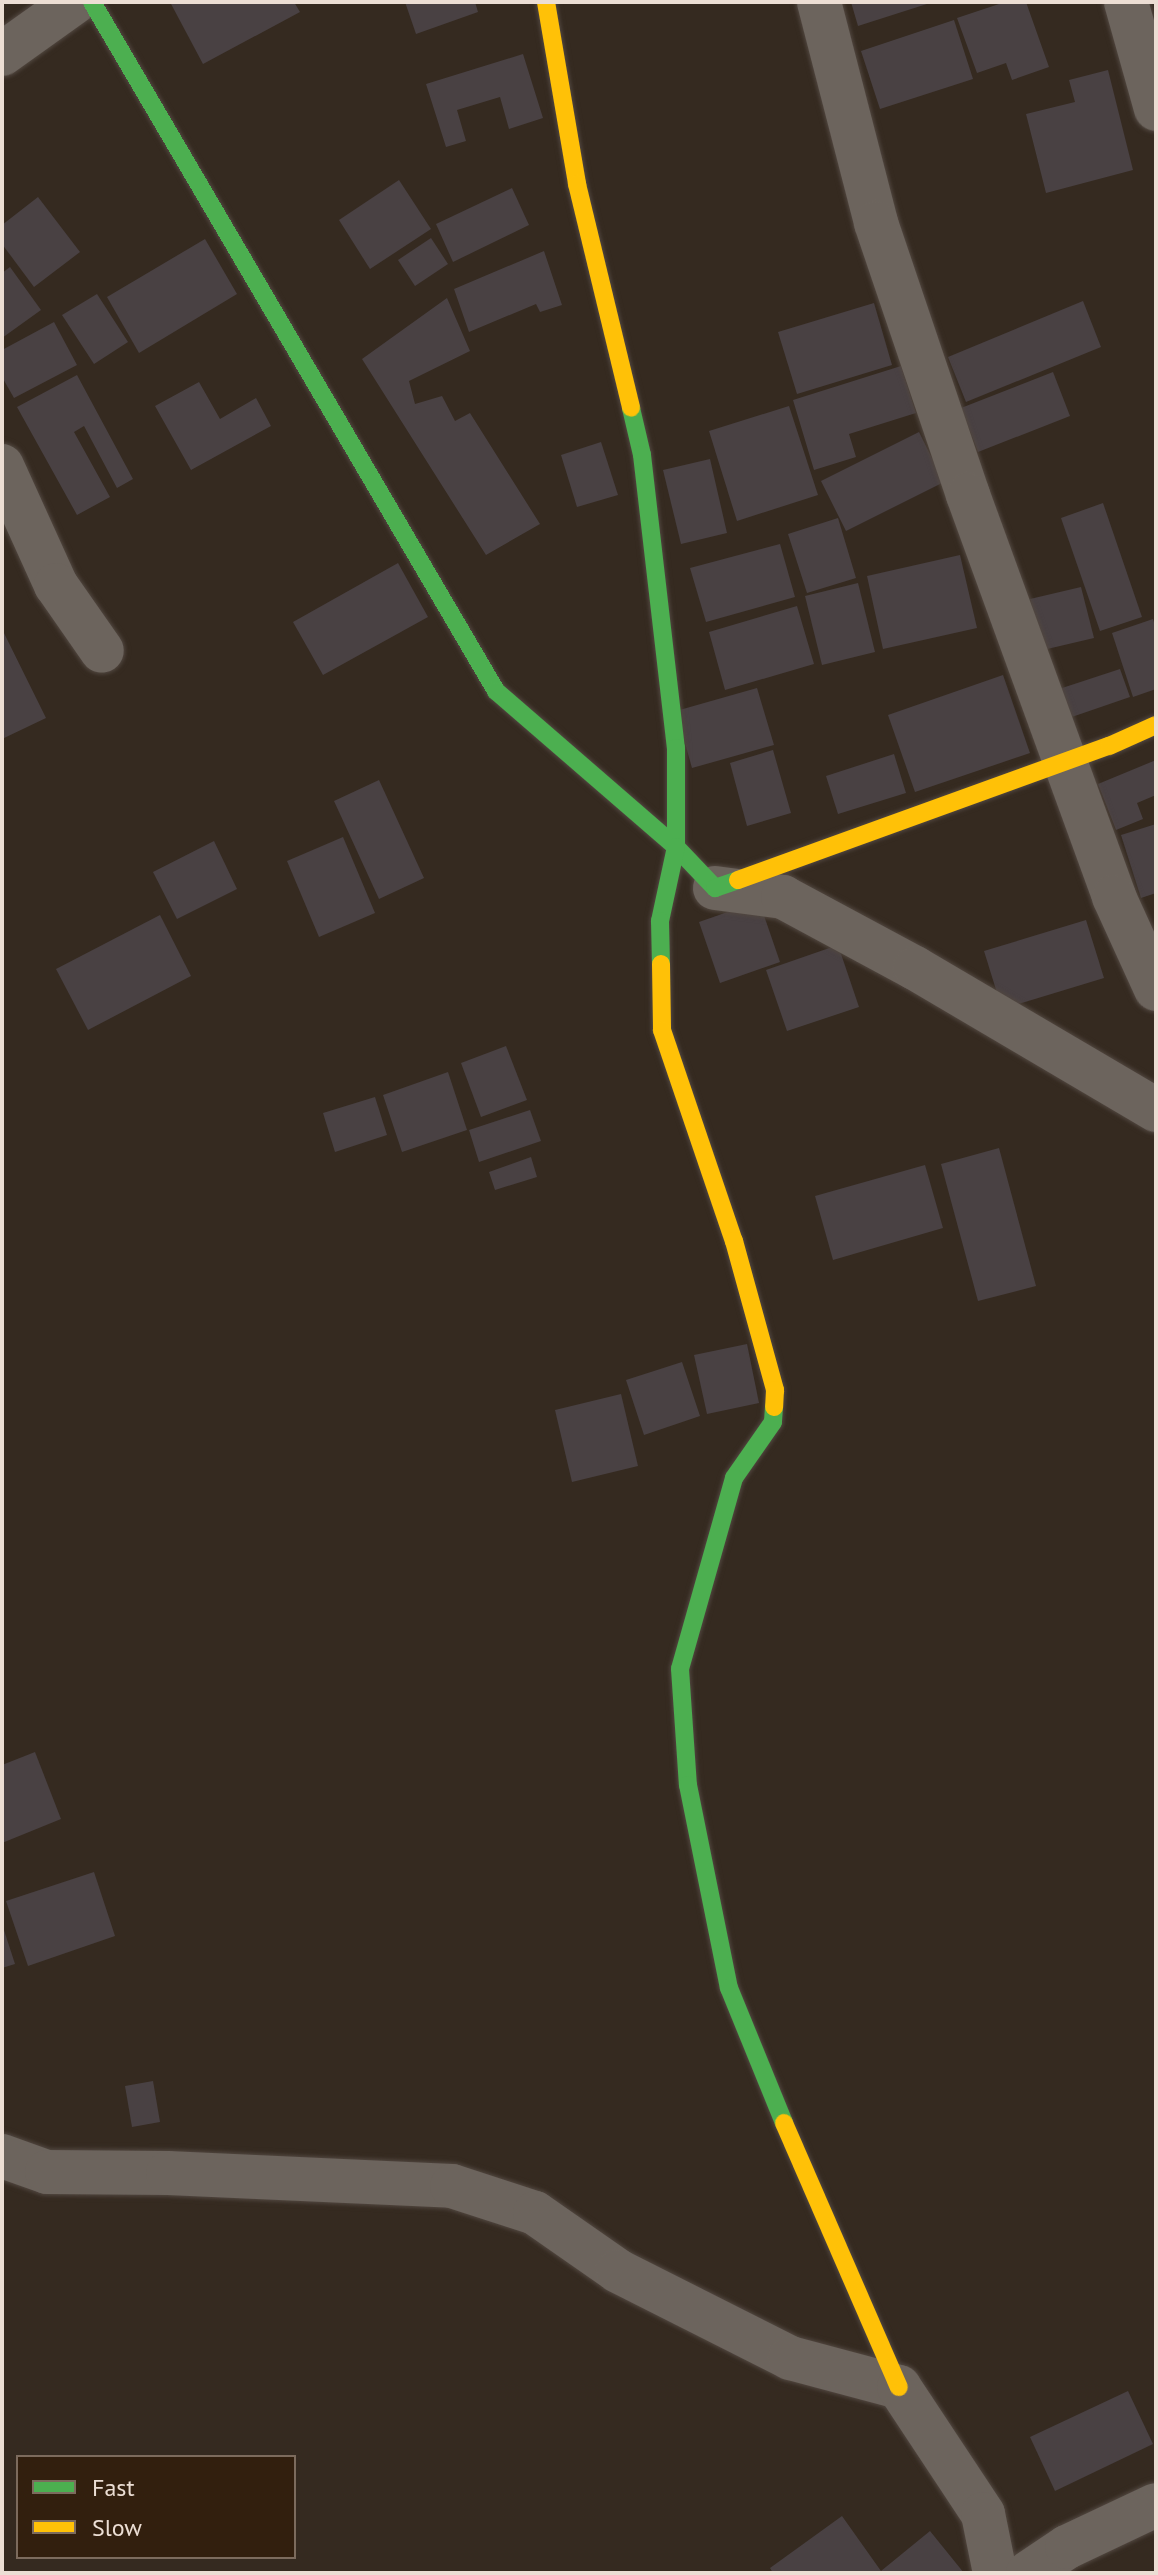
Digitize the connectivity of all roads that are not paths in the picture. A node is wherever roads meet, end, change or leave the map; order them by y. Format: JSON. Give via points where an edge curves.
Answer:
{"nodes":[{"id":1,"x":75,"y":2,"type":"edge"},
{"id":2,"x":92,"y":2,"type":"edge"},
{"id":3,"x":546,"y":2,"type":"edge"},
{"id":4,"x":819,"y":2,"type":"edge"},
{"id":5,"x":1126,"y":2,"type":"edge"},
{"id":6,"x":2,"y":54,"type":"edge"},
{"id":7,"x":1156,"y":109,"type":"edge"},
{"id":8,"x":2,"y":466,"type":"edge"},
{"id":9,"x":102,"y":651,"type":"dead end"},
{"id":10,"x":1156,"y":725,"type":"edge"},
{"id":11,"x":1064,"y":762,"type":"junction"},
{"id":12,"x":676,"y":847,"type":"junction"},
{"id":13,"x":715,"y":888,"type":"junction"},
{"id":14,"x":1156,"y":989,"type":"edge"},
{"id":15,"x":1156,"y":1110,"type":"edge"},
{"id":16,"x":2,"y":2156,"type":"edge"},
{"id":17,"x":899,"y":2387,"type":"junction"},
{"id":18,"x":1156,"y":2505,"type":"edge"},
{"id":19,"x":995,"y":2573,"type":"edge"},
{"id":20,"x":1028,"y":2573,"type":"edge"}],
"edges":[{"from":1,"to":6,"type":"street"},
{"from":2,"to":12,"type":"street","via":[[496,691]]},
{"from":3,"to":12,"type":"street","via":[[577,184],[642,455],[676,748]]},
{"from":4,"to":11,"type":"street","via":[[876,223]]},
{"from":5,"to":7,"type":"street"},
{"from":8,"to":9,"type":"street","via":[[56,585]]},
{"from":10,"to":11,"type":"street"},
{"from":11,"to":13,"type":"street"},
{"from":11,"to":14,"type":"street","via":[[1114,897]]},
{"from":12,"to":13,"type":"street"},
{"from":12,"to":17,"type":"street","via":[[660,921],[662,1030],[734,1241],[775,1390],[773,1422],[734,1478],[680,1669],[688,1785],[729,1988]]},
{"from":13,"to":15,"type":"street","via":[[783,897]]},
{"from":16,"to":17,"type":"street","via":[[47,2172],[452,2186],[535,2213],[618,2271],[790,2358]]},
{"from":17,"to":19,"type":"street","via":[[983,2514]]},
{"from":18,"to":20,"type":"street","via":[[1067,2547]]}]}
